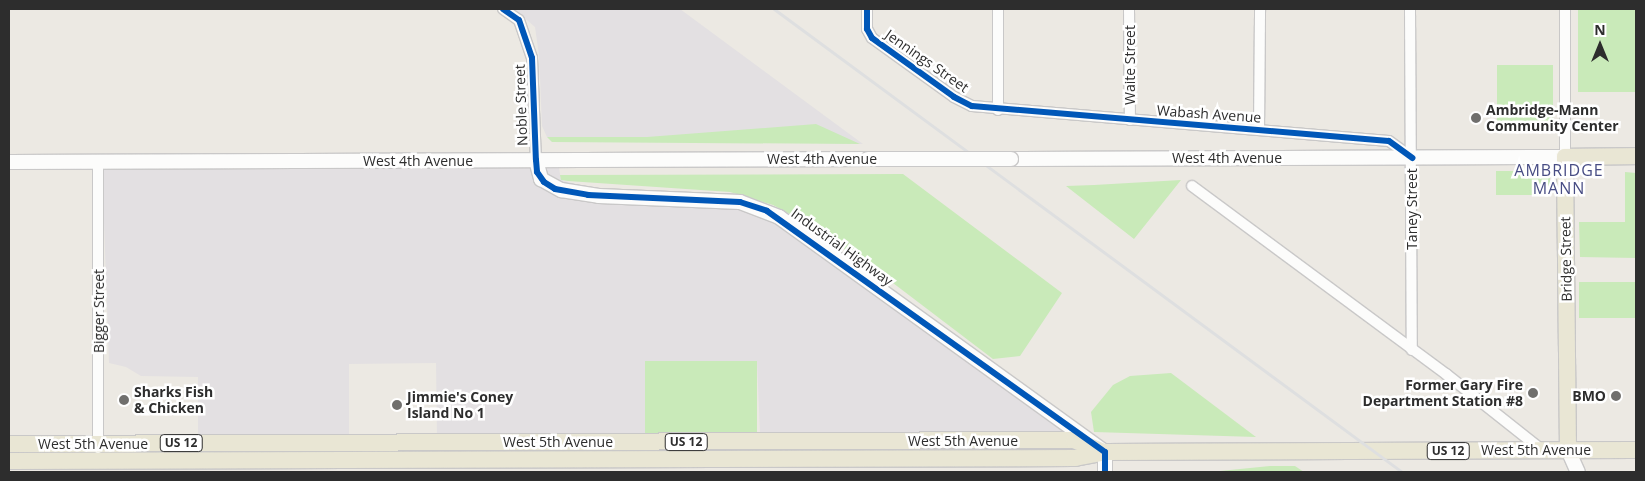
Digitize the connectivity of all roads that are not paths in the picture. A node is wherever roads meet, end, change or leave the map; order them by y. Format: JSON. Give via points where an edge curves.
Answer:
{"nodes":[{"id":1,"x":503,"y":9,"type":"edge"},
{"id":2,"x":866,"y":9,"type":"edge"},
{"id":3,"x":998,"y":9,"type":"edge"},
{"id":4,"x":1129,"y":9,"type":"edge"},
{"id":5,"x":1260,"y":9,"type":"edge"},
{"id":6,"x":1410,"y":9,"type":"edge"},
{"id":7,"x":1565,"y":9,"type":"edge"},
{"id":8,"x":998,"y":110,"type":"junction"},
{"id":9,"x":1130,"y":120,"type":"junction"},
{"id":10,"x":1259,"y":130,"type":"junction"},
{"id":11,"x":1636,"y":156,"type":"edge"},
{"id":12,"x":1565,"y":157,"type":"junction"},
{"id":13,"x":1412,"y":158,"type":"junction"},
{"id":14,"x":536,"y":160,"type":"junction"},
{"id":15,"x":9,"y":162,"type":"edge"},
{"id":16,"x":98,"y":162,"type":"junction"},
{"id":17,"x":1192,"y":186,"type":"dead end"},
{"id":18,"x":1412,"y":350,"type":"junction"},
{"id":19,"x":888,"y":441,"type":"junction"},
{"id":20,"x":640,"y":442,"type":"junction"},
{"id":21,"x":264,"y":443,"type":"junction"},
{"id":22,"x":9,"y":444,"type":"edge"},
{"id":23,"x":1542,"y":450,"type":"junction"},
{"id":24,"x":1568,"y":450,"type":"junction"},
{"id":25,"x":1636,"y":450,"type":"edge"},
{"id":26,"x":98,"y":452,"type":"junction"},
{"id":27,"x":1105,"y":452,"type":"junction"},
{"id":28,"x":888,"y":458,"type":"junction"},
{"id":29,"x":265,"y":460,"type":"junction"},
{"id":30,"x":640,"y":460,"type":"junction"},
{"id":31,"x":9,"y":461,"type":"edge"},
{"id":32,"x":1105,"y":472,"type":"edge"},
{"id":33,"x":1578,"y":472,"type":"edge"}],
"edges":[{"from":1,"to":14,"type":"street","name":"Noble Street","via":[[519,20],[533,69]]},
{"from":2,"to":8,"type":"street","name":"Jennings Street","via":[[867,29],[876,42],[954,97],[972,106]]},
{"from":3,"to":8,"type":"street"},
{"from":4,"to":9,"type":"street","name":"Waite Street"},
{"from":5,"to":10,"type":"street"},
{"from":6,"to":13,"type":"street","name":"Taney Street"},
{"from":7,"to":12,"type":"street","name":"Bridge Street"},
{"from":8,"to":9,"type":"street","name":"Wabash Avenue"},
{"from":9,"to":10,"type":"street","name":"Wabash Avenue"},
{"from":10,"to":13,"type":"street","name":"Wabash Avenue","via":[[1389,141]]},
{"from":11,"to":12,"type":"main road","name":"West 4th Avenue"},
{"from":12,"to":13,"type":"main road","name":"West 4th Avenue"},
{"from":12,"to":24,"type":"main road","name":"Bridge Street"},
{"from":13,"to":14,"type":"main road","name":"West 4th Avenue","bridge":true},
{"from":13,"to":18,"type":"street","name":"Taney Street"},
{"from":14,"to":16,"type":"main road","name":"West 4th Avenue"},
{"from":14,"to":27,"type":"main road","name":"Industrial Highway","via":[[541,179],[555,189],[599,196],[754,205],[779,217]]},
{"from":15,"to":16,"type":"main road","name":"West 4th Avenue"},
{"from":16,"to":26,"type":"street","name":"Bigger Street"},
{"from":17,"to":18,"type":"street"},
{"from":18,"to":23,"type":"street"},
{"from":19,"to":20,"type":"main road","name":"West 5th Avenue","number":"US 12"},
{"from":19,"to":27,"type":"main road","name":"West 5th Avenue","number":"US 12","via":[[1074,440]]},
{"from":19,"to":28,"type":"main road"},
{"from":20,"to":21,"type":"main road","name":"West 5th Avenue","number":"US 12"},
{"from":20,"to":30,"type":"main road"},
{"from":21,"to":26,"type":"main road","name":"West 5th Avenue","number":"US 12"},
{"from":21,"to":29,"type":"main road"},
{"from":22,"to":26,"type":"main road","name":"West 5th Avenue","number":"US 12"},
{"from":23,"to":24,"type":"main road","name":"West 5th Avenue","number":"US 12"},
{"from":23,"to":27,"type":"main road","name":"West 5th Avenue","number":"US 12"},
{"from":24,"to":25,"type":"main road","name":"West 5th Avenue","number":"US 12"},
{"from":24,"to":33,"type":"main road"},
{"from":26,"to":29,"type":"main road","name":"West 5th Avenue","number":"US 12"},
{"from":26,"to":31,"type":"main road","name":"West 5th Avenue","number":"US 12"},
{"from":27,"to":28,"type":"main road","name":"West 5th Avenue","number":"US 12","via":[[1075,458]]},
{"from":27,"to":32,"type":"main road"},
{"from":28,"to":30,"type":"main road","name":"West 5th Avenue","number":"US 12"},
{"from":29,"to":30,"type":"main road","name":"West 5th Avenue","number":"US 12"}]}
